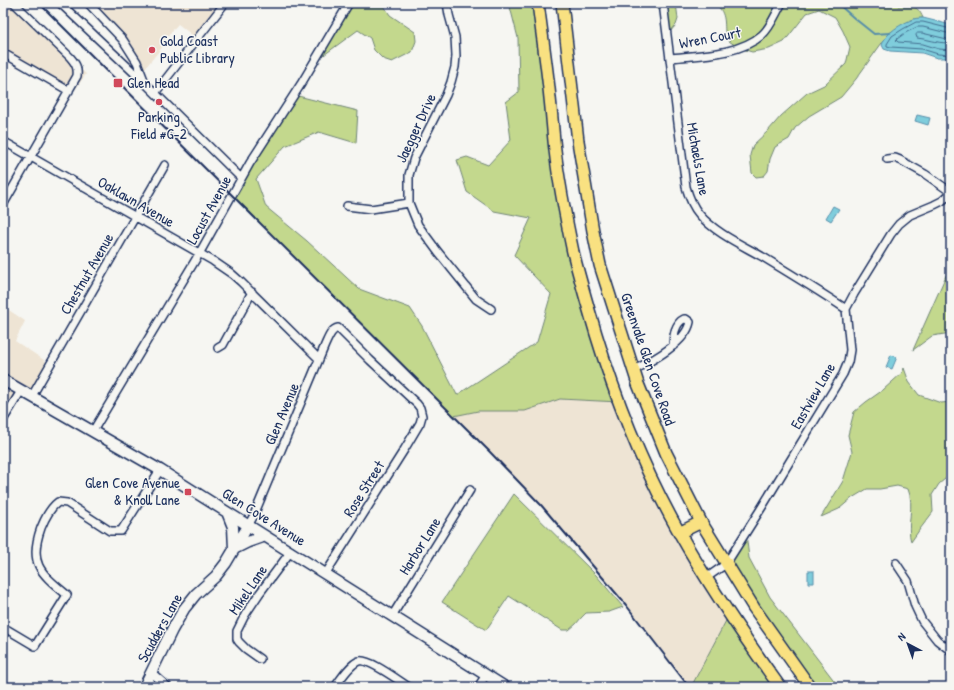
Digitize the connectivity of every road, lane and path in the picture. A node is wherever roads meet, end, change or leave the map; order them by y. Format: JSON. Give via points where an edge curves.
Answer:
{"nodes":[{"id":1,"x":14,"y":3,"type":"edge"},
{"id":2,"x":60,"y":3,"type":"edge"},
{"id":3,"x":88,"y":3,"type":"edge"},
{"id":4,"x":225,"y":3,"type":"edge"},
{"id":5,"x":349,"y":3,"type":"edge"},
{"id":6,"x":447,"y":3,"type":"edge"},
{"id":7,"x":538,"y":3,"type":"edge"},
{"id":8,"x":562,"y":3,"type":"edge"},
{"id":9,"x":663,"y":3,"type":"edge"},
{"id":10,"x":782,"y":3,"type":"edge"},
{"id":11,"x":3,"y":53,"type":"edge"},
{"id":12,"x":670,"y":58,"type":"junction"},
{"id":13,"x":145,"y":82,"type":"junction"},
{"id":14,"x":69,"y":92,"type":"junction"},
{"id":15,"x":156,"y":92,"type":"junction"},
{"id":16,"x":3,"y":141,"type":"edge"},
{"id":17,"x":30,"y":157,"type":"junction"},
{"id":18,"x":887,"y":159,"type":"dead end"},
{"id":19,"x":165,"y":165,"type":"dead end"},
{"id":20,"x":241,"y":178,"type":"junction"},
{"id":21,"x":951,"y":192,"type":"edge"},
{"id":22,"x":409,"y":203,"type":"junction"},
{"id":23,"x":3,"y":205,"type":"edge"},
{"id":24,"x":347,"y":206,"type":"dead end"},
{"id":25,"x":135,"y":217,"type":"junction"},
{"id":26,"x":199,"y":254,"type":"junction"},
{"id":27,"x":252,"y":292,"type":"junction"},
{"id":28,"x":491,"y":309,"type":"dead end"},
{"id":29,"x":846,"y":309,"type":"junction"},
{"id":30,"x":673,"y":346,"type":"dead end"},
{"id":31,"x":218,"y":348,"type":"dead end"},
{"id":32,"x":319,"y":360,"type":"junction"},
{"id":33,"x":634,"y":370,"type":"junction"},
{"id":34,"x":3,"y":380,"type":"edge"},
{"id":35,"x":21,"y":391,"type":"junction"},
{"id":36,"x":32,"y":396,"type":"junction"},
{"id":37,"x":422,"y":416,"type":"joint"},
{"id":38,"x":3,"y":420,"type":"edge"},
{"id":39,"x":93,"y":431,"type":"junction"},
{"id":40,"x":160,"y":470,"type":"junction"},
{"id":41,"x":470,"y":490,"type":"dead end"},
{"id":42,"x":227,"y":512,"type":"junction"},
{"id":43,"x":701,"y":522,"type":"junction"},
{"id":44,"x":248,"y":526,"type":"junction"},
{"id":45,"x":679,"y":533,"type":"junction"},
{"id":46,"x":265,"y":536,"type":"junction"},
{"id":47,"x":234,"y":549,"type":"junction"},
{"id":48,"x":291,"y":552,"type":"junction"},
{"id":49,"x":896,"y":563,"type":"dead end"},
{"id":50,"x":726,"y":564,"type":"junction"},
{"id":51,"x":326,"y":573,"type":"junction"},
{"id":52,"x":706,"y":578,"type":"junction"},
{"id":53,"x":392,"y":616,"type":"junction"},
{"id":54,"x":3,"y":627,"type":"edge"},
{"id":55,"x":951,"y":651,"type":"edge"},
{"id":56,"x":260,"y":659,"type":"dead end"},
{"id":57,"x":152,"y":673,"type":"junction"},
{"id":58,"x":486,"y":675,"type":"junction"},
{"id":59,"x":144,"y":687,"type":"edge"},
{"id":60,"x":168,"y":687,"type":"edge"},
{"id":61,"x":335,"y":687,"type":"edge"},
{"id":62,"x":409,"y":687,"type":"edge"},
{"id":63,"x":478,"y":687,"type":"edge"},
{"id":64,"x":505,"y":687,"type":"edge"},
{"id":65,"x":780,"y":687,"type":"edge"},
{"id":66,"x":810,"y":687,"type":"edge"}],
"edges":[{"from":1,"to":14,"type":"street","via":[[74,62],[78,69],[77,76]]},
{"from":2,"to":13,"type":"street"},
{"from":3,"to":13,"type":"street","via":[[123,40],[137,62]]},
{"from":4,"to":15,"type":"street"},
{"from":5,"to":20,"type":"street","name":"Locust Avenue"},
{"from":6,"to":22,"type":"street","name":"Jaegger Drive","via":[[455,37],[455,67],[446,94],[414,158],[409,175]]},
{"from":7,"to":45,"type":"main road","via":[[565,214],[585,298],[607,368],[635,442]]},
{"from":8,"to":33,"type":"main road","name":"Greenvale Glen Cove Road","via":[[578,141],[593,231],[600,265]]},
{"from":9,"to":12,"type":"street","name":"Michaels Lane"},
{"from":10,"to":12,"type":"street","name":"Wren Court","via":[[763,34],[751,43],[715,53]]},
{"from":11,"to":14,"type":"street"},
{"from":12,"to":29,"type":"street","name":"Michaels Lane","via":[[686,187],[698,214],[719,231]]},
{"from":13,"to":15,"type":"street"},
{"from":14,"to":17,"type":"street"},
{"from":15,"to":20,"type":"street"},
{"from":16,"to":17,"type":"street","name":"Oaklawn Avenue"},
{"from":17,"to":23,"type":"street"},
{"from":17,"to":25,"type":"street","name":"Oaklawn Avenue"},
{"from":18,"to":21,"type":"street","via":[[900,160]]},
{"from":19,"to":25,"type":"street","name":"Chestnut Avenue"},
{"from":20,"to":26,"type":"street","name":"Locust Avenue"},
{"from":21,"to":29,"type":"street","via":[[942,201],[910,215],[899,224]]},
{"from":22,"to":24,"type":"street","via":[[371,209]]},
{"from":22,"to":28,"type":"street","name":"Jaegger Drive","via":[[418,225],[438,252],[476,299]]},
{"from":25,"to":26,"type":"street","name":"Oaklawn Avenue"},
{"from":25,"to":36,"type":"street","name":"Chestnut Avenue"},
{"from":26,"to":27,"type":"street","name":"Oaklawn Avenue","via":[[232,274]]},
{"from":26,"to":39,"type":"street","name":"Locust Avenue"},
{"from":27,"to":31,"type":"street","via":[[223,345]]},
{"from":27,"to":32,"type":"street","name":"Oaklawn Avenue"},
{"from":29,"to":50,"type":"street","name":"Eastview Lane","via":[[850,350],[848,362]]},
{"from":30,"to":33,"type":"street"},
{"from":32,"to":37,"type":"street","name":"Glen Avenue","via":[[333,330],[338,328],[417,404]]},
{"from":32,"to":44,"type":"street","name":"Glen Avenue"},
{"from":33,"to":43,"type":"main road","name":"Greenvale Glen Cove Road","via":[[666,453]]},
{"from":34,"to":35,"type":"main road","name":"Glen Cove Avenue"},
{"from":35,"to":36,"type":"main road","name":"Glen Cove Avenue"},
{"from":35,"to":38,"type":"street"},
{"from":36,"to":39,"type":"main road","name":"Glen Cove Avenue"},
{"from":37,"to":51,"type":"street","name":"Rose Street","via":[[404,450]]},
{"from":39,"to":40,"type":"main road","name":"Glen Cove Avenue"},
{"from":40,"to":42,"type":"main road","name":"Glen Cove Avenue"},
{"from":40,"to":54,"type":"street","via":[[121,531],[110,531],[67,503],[58,502],[53,506],[37,540],[36,557],[43,574],[67,595],[34,646]]},
{"from":41,"to":53,"type":"street","name":"Harbor Lane"},
{"from":42,"to":44,"type":"main road","name":"Glen Cove Avenue"},
{"from":42,"to":47,"type":"main road","via":[[233,527]]},
{"from":43,"to":45,"type":"main road"},
{"from":43,"to":50,"type":"main road","name":"Greenvale Glen Cove Road"},
{"from":44,"to":46,"type":"main road","name":"Glen Cove Avenue"},
{"from":44,"to":47,"type":"main road","name":"Scudders Lane"},
{"from":45,"to":52,"type":"main road"},
{"from":46,"to":47,"type":"main road"},
{"from":46,"to":48,"type":"main road","name":"Glen Cove Avenue"},
{"from":47,"to":57,"type":"main road","name":"Scudders Lane","via":[[216,576],[184,609]]},
{"from":48,"to":51,"type":"main road","name":"Glen Cove Avenue"},
{"from":48,"to":56,"type":"street","name":"Mikel Lane","via":[[259,594],[237,631],[237,639],[242,646]]},
{"from":49,"to":55,"type":"street","via":[[908,581],[914,606],[922,621],[937,640]]},
{"from":50,"to":52,"type":"street","name":"Eastview Lane"},
{"from":50,"to":66,"type":"main road","name":"Greenvale Glen Cove Road","via":[[763,622]]},
{"from":51,"to":53,"type":"main road","name":"Glen Cove Avenue"},
{"from":52,"to":65,"type":"main road"},
{"from":53,"to":58,"type":"main road","name":"Glen Cove Avenue"},
{"from":57,"to":59,"type":"main road","name":"Scudders Lane"},
{"from":57,"to":60,"type":"street"},
{"from":58,"to":63,"type":"street"},
{"from":58,"to":64,"type":"main road","name":"Glen Cove Avenue"},
{"from":61,"to":62,"type":"street","via":[[356,663],[363,661]]}]}
